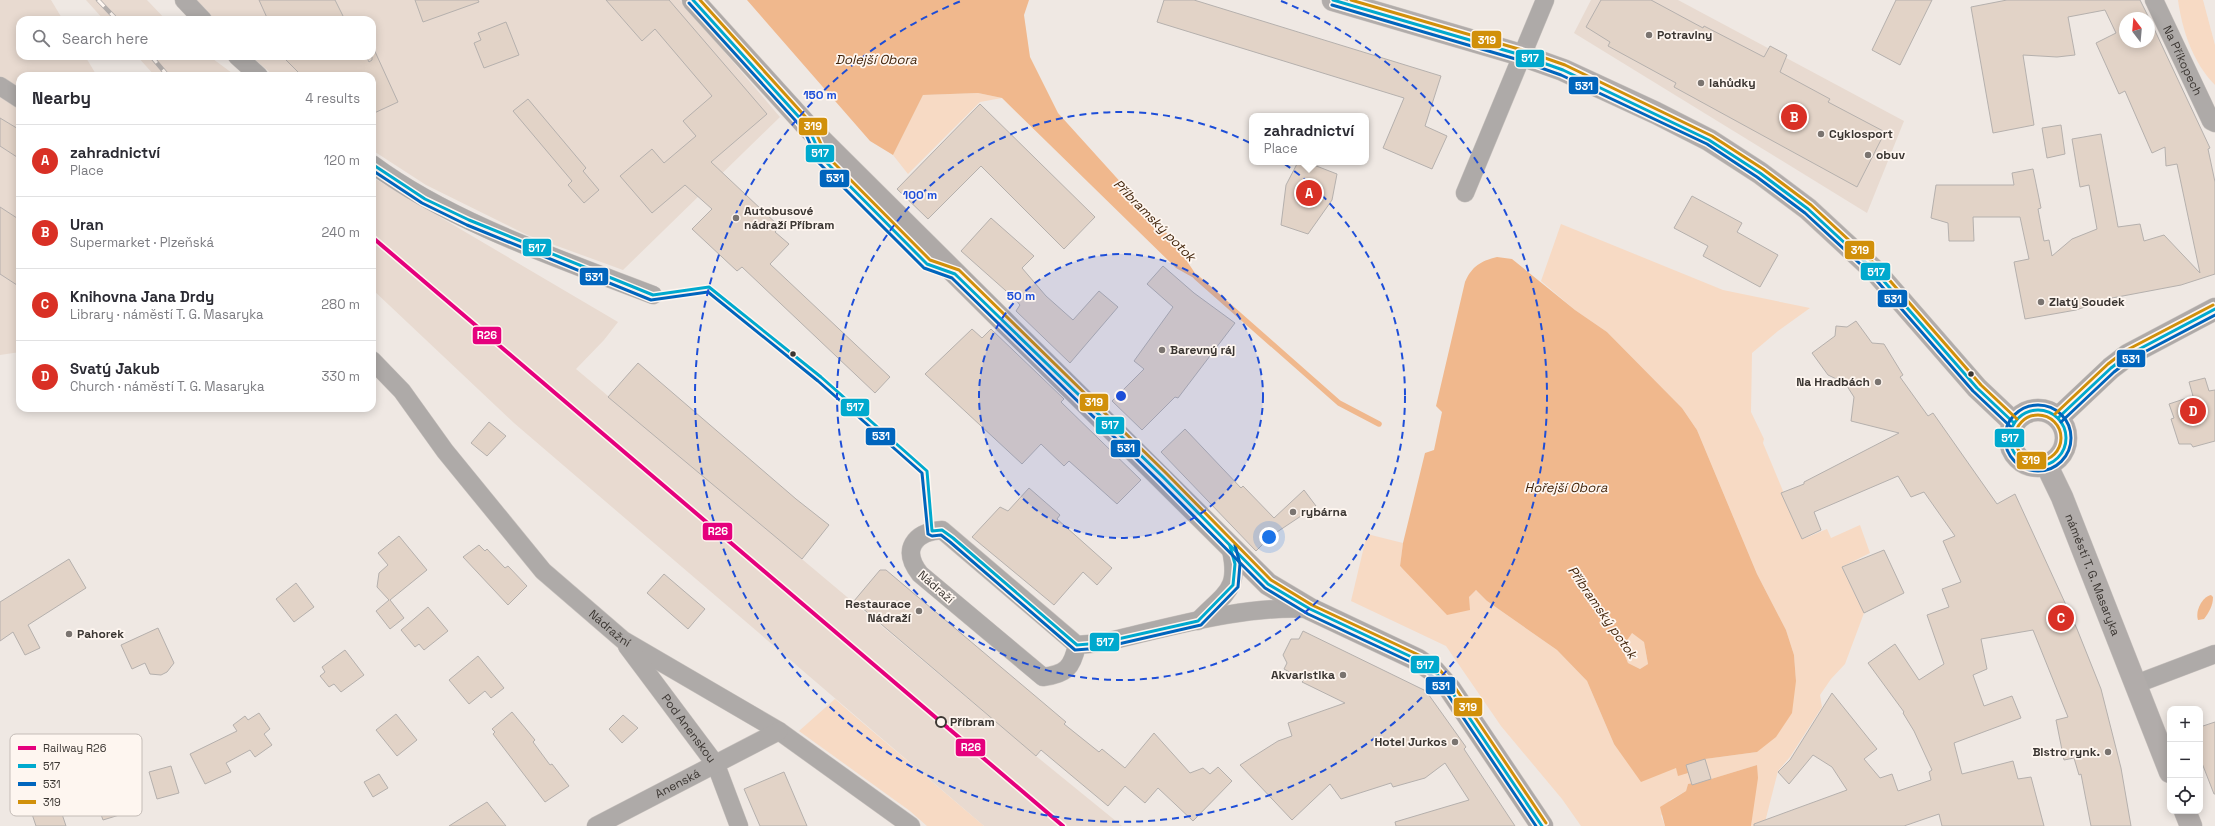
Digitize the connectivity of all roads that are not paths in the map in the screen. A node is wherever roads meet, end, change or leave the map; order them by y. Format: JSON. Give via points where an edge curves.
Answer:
{"nodes":[{"id":1,"x":184,"y":0,"type":"edge"},
{"id":2,"x":693,"y":0,"type":"edge"},
{"id":3,"x":1333,"y":0,"type":"edge"},
{"id":4,"x":1545,"y":0,"type":"edge"},
{"id":5,"x":2154,"y":0,"type":"edge"},
{"id":6,"x":199,"y":16,"type":"edge"},
{"id":7,"x":1521,"y":55,"type":"junction"},
{"id":8,"x":241,"y":60,"type":"edge"},
{"id":9,"x":255,"y":72,"type":"edge"},
{"id":10,"x":0,"y":86,"type":"edge"},
{"id":11,"x":16,"y":96,"type":"edge"},
{"id":12,"x":2214,"y":127,"type":"edge"},
{"id":13,"x":376,"y":167,"type":"edge"},
{"id":14,"x":1465,"y":193,"type":"dead end"},
{"id":15,"x":653,"y":295,"type":"dead end"},
{"id":16,"x":2215,"y":309,"type":"edge"},
{"id":17,"x":376,"y":364,"type":"edge"},
{"id":18,"x":2058,"y":418,"type":"junction"},
{"id":19,"x":2014,"y":423,"type":"junction"},
{"id":20,"x":2047,"y":466,"type":"junction"},
{"id":21,"x":1230,"y":546,"type":"junction"},
{"id":22,"x":1310,"y":609,"type":"junction"},
{"id":23,"x":1198,"y":621,"type":"junction"},
{"id":24,"x":622,"y":640,"type":"junction"},
{"id":25,"x":1077,"y":645,"type":"junction"},
{"id":26,"x":2215,"y":654,"type":"edge"},
{"id":27,"x":2136,"y":684,"type":"junction"},
{"id":28,"x":779,"y":731,"type":"junction"},
{"id":29,"x":2167,"y":764,"type":"edge"},
{"id":30,"x":716,"y":765,"type":"junction"},
{"id":31,"x":2186,"y":814,"type":"edge"},
{"id":32,"x":596,"y":826,"type":"edge"},
{"id":33,"x":739,"y":826,"type":"edge"},
{"id":34,"x":911,"y":826,"type":"edge"},
{"id":35,"x":1542,"y":826,"type":"edge"},
{"id":36,"x":2191,"y":826,"type":"edge"}],
"edges":[{"from":1,"to":6,"type":"street"},
{"from":2,"to":21,"type":"street","via":[[808,127]]},
{"from":3,"to":7,"type":"main road"},
{"from":4,"to":7,"type":"street"},
{"from":5,"to":12,"type":"street","name":"Na Příkopech"},
{"from":7,"to":14,"type":"street"},
{"from":7,"to":19,"type":"main road","via":[[1563,70],[1656,113],[1709,140],[1760,173],[1808,209],[1875,271],[1977,388]]},
{"from":8,"to":9,"type":"street"},
{"from":10,"to":11,"type":"street"},
{"from":13,"to":15,"type":"street","via":[[425,198],[469,220]]},
{"from":16,"to":18,"type":"street","via":[[2128,355]]},
{"from":17,"to":24,"type":"street","name":"Nádražní","via":[[402,391],[445,451],[543,571]]},
{"from":18,"to":19,"type":"main road","via":[[2051,413],[2035,410],[2027,412]]},
{"from":18,"to":20,"type":"main road","via":[[2066,430],[2066,445],[2055,462]]},
{"from":19,"to":20,"type":"main road","via":[[2010,432],[2010,442],[2016,456],[2027,465]]},
{"from":20,"to":27,"type":"main road","name":"náměstí T. G. Masaryka","via":[[2062,497]]},
{"from":21,"to":22,"type":"street","via":[[1268,584]]},
{"from":21,"to":23,"type":"street","via":[[1235,564],[1233,585]]},
{"from":22,"to":23,"type":"street","via":[[1266,608]]},
{"from":22,"to":35,"type":"street","via":[[1418,660],[1435,672],[1450,689]]},
{"from":23,"to":25,"type":"street","via":[[1100,643]]},
{"from":24,"to":28,"type":"street","name":"Nádražní"},
{"from":24,"to":30,"type":"street","name":"Pod Anenskou"},
{"from":25,"to":25,"type":"street","name":"Nádraží","via":[[942,530],[924,533],[912,545],[910,556],[920,574],[1043,677],[1062,674],[1074,661]]},
{"from":26,"to":27,"type":"street"},
{"from":27,"to":29,"type":"main road","name":"náměstí T. G. Masaryka"},
{"from":28,"to":30,"type":"street","name":"Anenská"},
{"from":28,"to":34,"type":"street","name":"Nádražní"},
{"from":30,"to":32,"type":"street","name":"Anenská"},
{"from":30,"to":33,"type":"street","name":"Pod Anenskou"},
{"from":31,"to":36,"type":"main road"}]}
